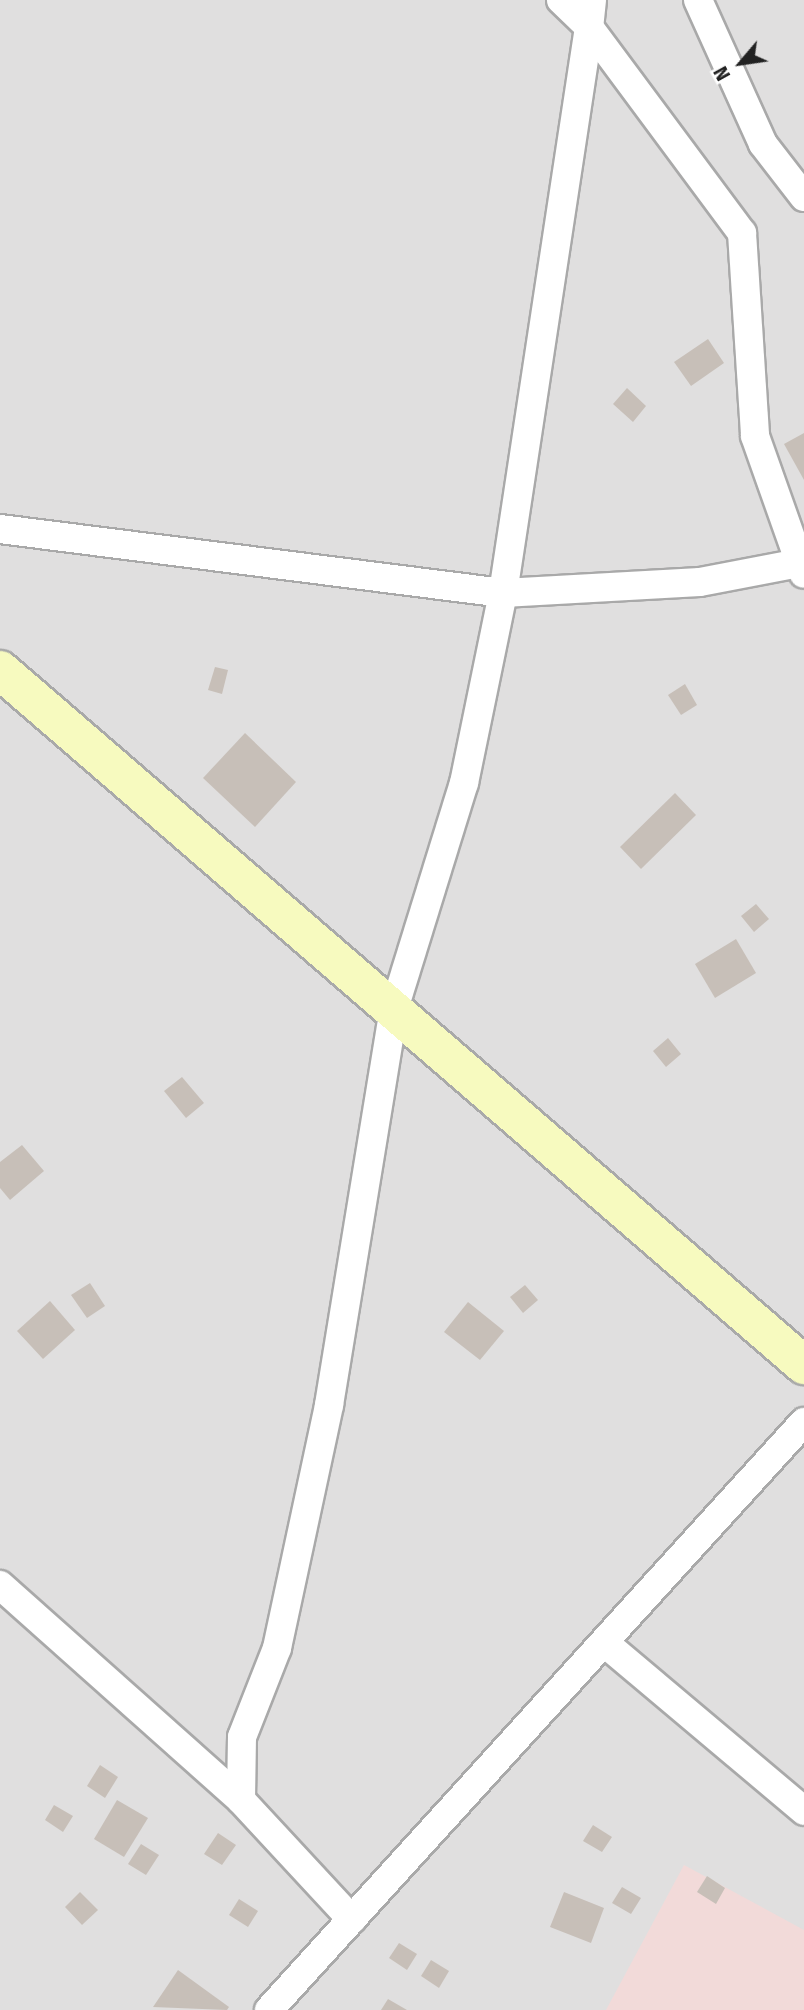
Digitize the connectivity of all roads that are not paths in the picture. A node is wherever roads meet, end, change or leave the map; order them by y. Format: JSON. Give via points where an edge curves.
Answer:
{"nodes":[{"id":1,"x":561,"y":0,"type":"edge"},
{"id":2,"x":698,"y":0,"type":"edge"},
{"id":3,"x":590,"y":13,"type":"edge"},
{"id":4,"x":804,"y":197,"type":"edge"},
{"id":5,"x":0,"y":529,"type":"edge"},
{"id":6,"x":801,"y":568,"type":"edge"},
{"id":7,"x":503,"y":593,"type":"junction"},
{"id":8,"x":0,"y":670,"type":"edge"},
{"id":9,"x":394,"y":1009,"type":"junction"},
{"id":10,"x":804,"y":1365,"type":"edge"},
{"id":11,"x":804,"y":1422,"type":"edge"},
{"id":12,"x":0,"y":1585,"type":"edge"},
{"id":13,"x":606,"y":1644,"type":"junction"},
{"id":14,"x":241,"y":1800,"type":"junction"},
{"id":15,"x":804,"y":1811,"type":"edge"},
{"id":16,"x":352,"y":1920,"type":"junction"},
{"id":17,"x":269,"y":2010,"type":"edge"}],
"edges":[{"from":1,"to":3,"type":"street"},
{"from":2,"to":4,"type":"street","via":[[763,144]]},
{"from":3,"to":6,"type":"street","via":[[742,233],[755,436]]},
{"from":3,"to":7,"type":"street"},
{"from":5,"to":7,"type":"street"},
{"from":6,"to":7,"type":"street","via":[[700,582]]},
{"from":7,"to":9,"type":"street","via":[[464,783]]},
{"from":8,"to":9,"type":"street"},
{"from":9,"to":10,"type":"street"},
{"from":9,"to":14,"type":"street","via":[[329,1405],[277,1648],[242,1737]]},
{"from":11,"to":13,"type":"street"},
{"from":12,"to":14,"type":"street"},
{"from":13,"to":15,"type":"street"},
{"from":13,"to":16,"type":"street"},
{"from":14,"to":16,"type":"street"},
{"from":16,"to":17,"type":"street"}]}
